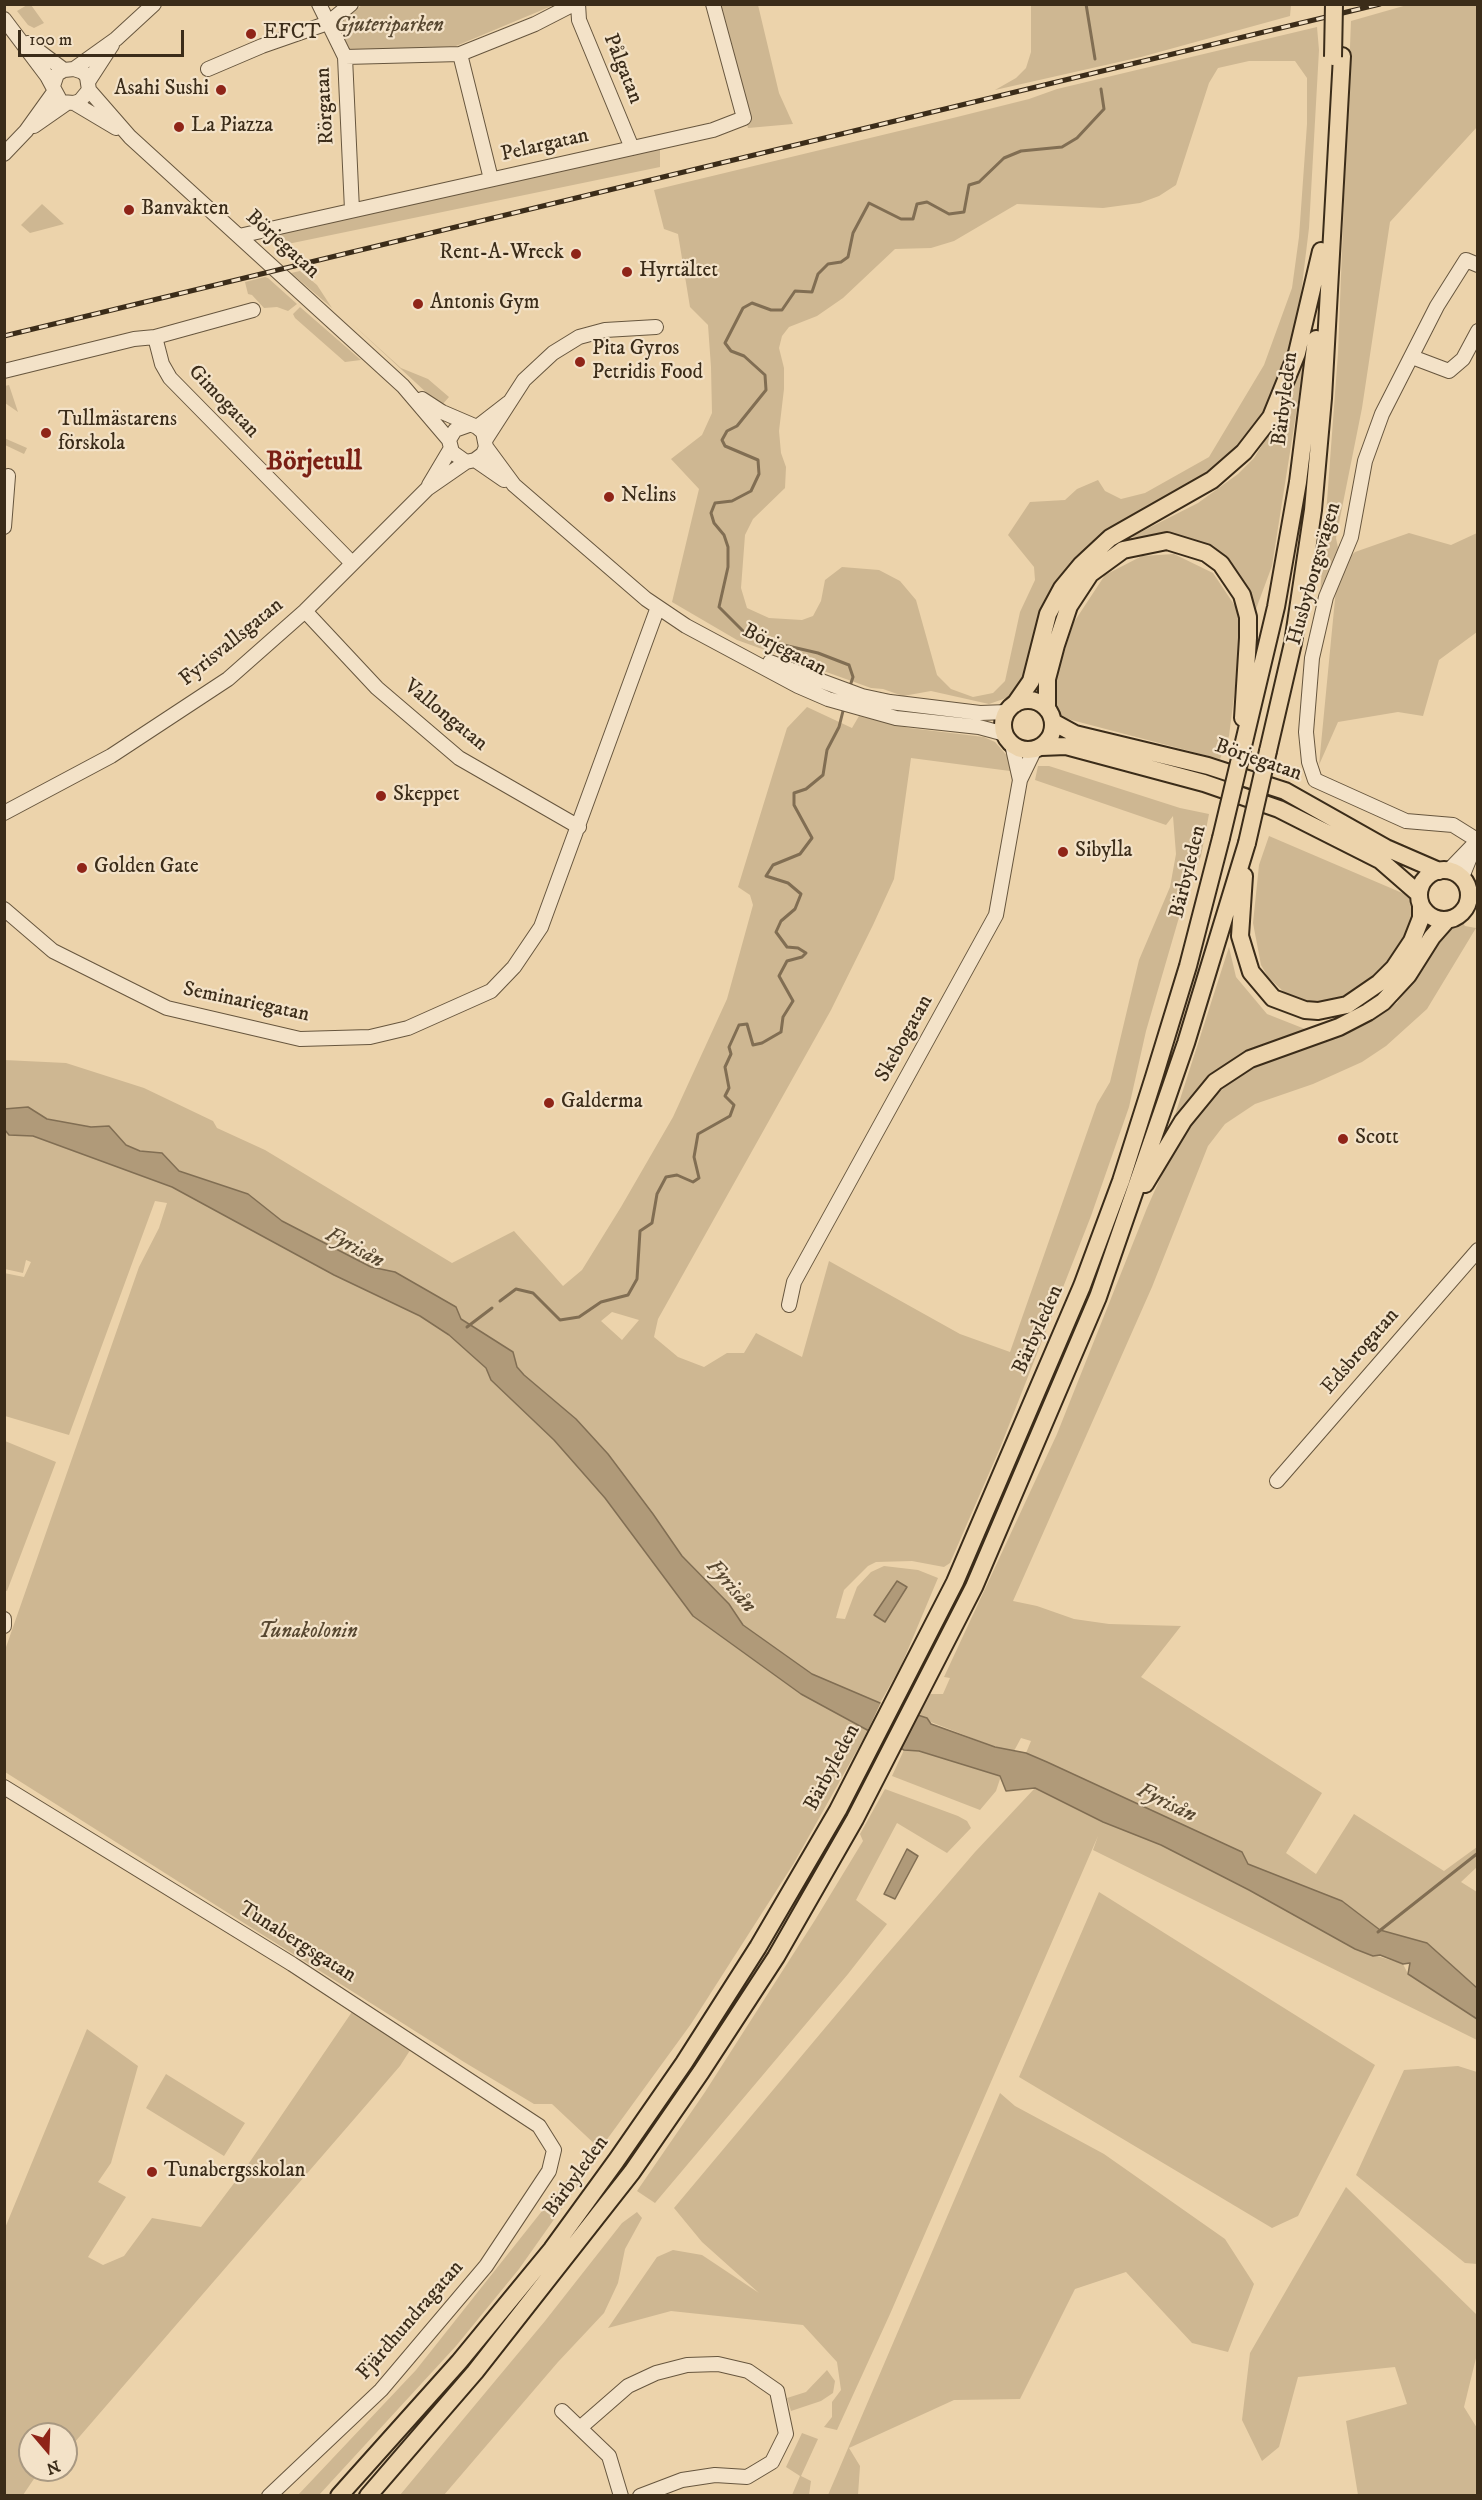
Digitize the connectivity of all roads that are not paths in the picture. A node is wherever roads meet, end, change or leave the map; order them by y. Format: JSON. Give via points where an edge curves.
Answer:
{"nodes":[{"id":1,"x":154,"y":4,"type":"edge"},
{"id":2,"x":319,"y":4,"type":"edge"},
{"id":3,"x":351,"y":4,"type":"edge"},
{"id":4,"x":576,"y":4,"type":"edge"},
{"id":5,"x":712,"y":4,"type":"edge"},
{"id":6,"x":1335,"y":4,"type":"edge"},
{"id":7,"x":1344,"y":4,"type":"edge"},
{"id":8,"x":4,"y":19,"type":"edge"},
{"id":9,"x":328,"y":23,"type":"junction"},
{"id":10,"x":17,"y":35,"type":"junction"},
{"id":11,"x":116,"y":39,"type":"junction"},
{"id":12,"x":460,"y":54,"type":"junction"},
{"id":13,"x":1337,"y":56,"type":"junction"},
{"id":14,"x":345,"y":57,"type":"junction"},
{"id":15,"x":69,"y":69,"type":"junction"},
{"id":16,"x":208,"y":69,"type":"dead end"},
{"id":17,"x":88,"y":86,"type":"junction"},
{"id":18,"x":54,"y":89,"type":"junction"},
{"id":19,"x":70,"y":103,"type":"junction"},
{"id":20,"x":26,"y":131,"type":"junction"},
{"id":21,"x":130,"y":137,"type":"junction"},
{"id":22,"x":632,"y":148,"type":"junction"},
{"id":23,"x":4,"y":154,"type":"edge"},
{"id":24,"x":491,"y":179,"type":"junction"},
{"id":25,"x":352,"y":210,"type":"junction"},
{"id":26,"x":239,"y":236,"type":"junction"},
{"id":27,"x":1321,"y":251,"type":"junction"},
{"id":28,"x":1478,"y":265,"type":"edge"},
{"id":29,"x":253,"y":310,"type":"dead end"},
{"id":30,"x":656,"y":327,"type":"dead end"},
{"id":31,"x":1478,"y":331,"type":"edge"},
{"id":32,"x":155,"y":337,"type":"junction"},
{"id":33,"x":1412,"y":357,"type":"junction"},
{"id":34,"x":4,"y":370,"type":"edge"},
{"id":35,"x":403,"y":386,"type":"junction"},
{"id":36,"x":510,"y":402,"type":"junction"},
{"id":37,"x":473,"y":426,"type":"junction"},
{"id":38,"x":486,"y":443,"type":"junction"},
{"id":39,"x":450,"y":444,"type":"junction"},
{"id":40,"x":471,"y":461,"type":"junction"},
{"id":41,"x":8,"y":476,"type":"dead end"},
{"id":42,"x":514,"y":485,"type":"junction"},
{"id":43,"x":427,"y":489,"type":"junction"},
{"id":44,"x":4,"y":527,"type":"edge"},
{"id":45,"x":352,"y":563,"type":"junction"},
{"id":46,"x":658,"y":607,"type":"junction"},
{"id":47,"x":305,"y":611,"type":"junction"},
{"id":48,"x":860,"y":702,"type":"junction"},
{"id":49,"x":1011,"y":708,"type":"junction"},
{"id":50,"x":1050,"y":716,"type":"junction"},
{"id":51,"x":1009,"y":739,"type":"junction"},
{"id":52,"x":1243,"y":746,"type":"junction"},
{"id":53,"x":1038,"y":748,"type":"junction"},
{"id":54,"x":1020,"y":780,"type":"junction"},
{"id":55,"x":4,"y":813,"type":"edge"},
{"id":56,"x":579,"y":827,"type":"junction"},
{"id":57,"x":1478,"y":840,"type":"edge"},
{"id":58,"x":1247,"y":843,"type":"junction"},
{"id":59,"x":1459,"y":881,"type":"edge"},
{"id":60,"x":1420,"y":900,"type":"junction"},
{"id":61,"x":4,"y":909,"type":"edge"},
{"id":62,"x":1478,"y":915,"type":"edge"},
{"id":63,"x":1454,"y":917,"type":"junction"},
{"id":64,"x":1133,"y":1202,"type":"junction"},
{"id":65,"x":1478,"y":1250,"type":"edge"},
{"id":66,"x":789,"y":1305,"type":"dead end"},
{"id":67,"x":1277,"y":1481,"type":"dead end"},
{"id":68,"x":4,"y":1619,"type":"edge"},
{"id":69,"x":4,"y":1626,"type":"edge"},
{"id":70,"x":4,"y":1786,"type":"edge"},
{"id":71,"x":554,"y":2150,"type":"joint"},
{"id":72,"x":562,"y":2411,"type":"dead end"},
{"id":73,"x":580,"y":2427,"type":"junction"},
{"id":74,"x":269,"y":2496,"type":"edge"},
{"id":75,"x":339,"y":2496,"type":"edge"},
{"id":76,"x":368,"y":2496,"type":"edge"},
{"id":77,"x":621,"y":2496,"type":"edge"},
{"id":78,"x":640,"y":2496,"type":"edge"}],
"edges":[{"from":1,"to":11,"type":"street"},
{"from":2,"to":9,"type":"street","name":"Rörgatan"},
{"from":3,"to":9,"type":"street"},
{"from":4,"to":12,"type":"street"},
{"from":4,"to":22,"type":"street","name":"Pålgatan","via":[[579,20]]},
{"from":5,"to":22,"type":"street","name":"Pelargatan","via":[[744,118],[713,130]]},
{"from":6,"to":13,"type":"main road","name":"Bärbyleden","bridge":true},
{"from":7,"to":13,"type":"main road","name":"Bärbyleden"},
{"from":8,"to":10,"type":"street","name":"Börjegatan"},
{"from":9,"to":14,"type":"street","name":"Rörgatan"},
{"from":9,"to":16,"type":"street"},
{"from":10,"to":15,"type":"street","name":"Börjegatan"},
{"from":10,"to":18,"type":"street","name":"Börjegatan"},
{"from":11,"to":15,"type":"street"},
{"from":11,"to":17,"type":"street"},
{"from":12,"to":14,"type":"street"},
{"from":12,"to":24,"type":"street"},
{"from":13,"to":27,"type":"main road","name":"Bärbyleden"},
{"from":13,"to":58,"type":"main road","name":"Bärbyleden","bridge":true,"via":[[1323,398],[1313,510],[1293,643]]},
{"from":14,"to":25,"type":"street","name":"Rörgatan"},
{"from":15,"to":17,"type":"street","name":"Börjegatan","via":[[83,72]]},
{"from":15,"to":18,"type":"street","via":[[57,74]]},
{"from":17,"to":19,"type":"street","via":[[86,97]]},
{"from":17,"to":21,"type":"street","name":"Börjegatan"},
{"from":18,"to":19,"type":"street","name":"Börjegatan","via":[[58,99]]},
{"from":18,"to":20,"type":"street"},
{"from":19,"to":20,"type":"street"},
{"from":19,"to":21,"type":"street","name":"Börjegatan"},
{"from":20,"to":23,"type":"street"},
{"from":21,"to":26,"type":"street","name":"Börjegatan"},
{"from":22,"to":24,"type":"street","name":"Pelargatan"},
{"from":24,"to":25,"type":"street","name":"Pelargatan"},
{"from":25,"to":26,"type":"street","name":"Pelargatan"},
{"from":26,"to":35,"type":"street","name":"Börjegatan"},
{"from":27,"to":49,"type":"main road","via":[[1297,354],[1270,417],[1244,452],[1212,480],[1110,538],[1081,565],[1048,614],[1031,681]]},
{"from":27,"to":52,"type":"main road","name":"Bärbyleden","via":[[1317,336],[1298,482],[1276,607]]},
{"from":28,"to":33,"type":"street","name":"Husbyborgsvägen","via":[[1466,260],[1459,268]]},
{"from":29,"to":32,"type":"street"},
{"from":30,"to":36,"type":"street","via":[[605,330],[579,338],[553,353],[524,380]]},
{"from":31,"to":33,"type":"street","via":[[1463,359],[1449,371]]},
{"from":32,"to":34,"type":"street"},
{"from":32,"to":45,"type":"street","name":"Gimogatan","via":[[170,378]]},
{"from":33,"to":57,"type":"street","name":"Husbyborgsvägen","via":[[1382,414],[1365,461],[1351,537],[1326,597],[1312,658],[1305,732],[1309,762],[1315,780],[1406,821],[1453,825]]},
{"from":35,"to":37,"type":"street","name":"Börjegatan","via":[[442,412]]},
{"from":35,"to":39,"type":"street","name":"Börjegatan"},
{"from":36,"to":37,"type":"street"},
{"from":36,"to":38,"type":"street"},
{"from":37,"to":38,"type":"street"},
{"from":37,"to":39,"type":"street","via":[[455,430]]},
{"from":38,"to":40,"type":"street"},
{"from":38,"to":42,"type":"street","name":"Börjegatan"},
{"from":39,"to":40,"type":"street","via":[[457,458]]},
{"from":39,"to":43,"type":"street","name":"Fyrisvallsgatan"},
{"from":40,"to":42,"type":"street","name":"Börjegatan"},
{"from":40,"to":43,"type":"street","name":"Fyrisvallsgatan"},
{"from":41,"to":44,"type":"street"},
{"from":42,"to":46,"type":"street","name":"Börjegatan"},
{"from":43,"to":45,"type":"street","name":"Fyrisvallsgatan"},
{"from":45,"to":47,"type":"street","name":"Fyrisvallsgatan"},
{"from":46,"to":48,"type":"street","name":"Börjegatan","via":[[686,626],[831,693]]},
{"from":46,"to":56,"type":"street","name":"Seminariegatan"},
{"from":47,"to":55,"type":"street","name":"Fyrisvallsgatan","via":[[217,686],[111,756]]},
{"from":47,"to":56,"type":"street","name":"Vallongatan","via":[[377,688],[459,758]]},
{"from":48,"to":49,"type":"street","name":"Börjegatan","via":[[980,713]]},
{"from":48,"to":51,"type":"street","name":"Börjegatan","via":[[896,718],[979,728]]},
{"from":49,"to":50,"type":"main road","via":[[1029,700]]},
{"from":49,"to":51,"type":"main road","via":[[1004,720]]},
{"from":50,"to":52,"type":"main road","via":[[1047,679],[1056,645],[1069,606],[1090,574],[1123,550],[1167,541],[1198,550],[1221,564],[1242,595],[1248,617]]},
{"from":50,"to":53,"type":"main road","via":[[1051,736]]},
{"from":50,"to":59,"type":"main road","name":"Börjegatan","via":[[1075,734],[1197,764],[1285,791],[1386,848]]},
{"from":51,"to":53,"type":"main road","via":[[1023,749]]},
{"from":51,"to":54,"type":"street","name":"Skebogatan"},
{"from":52,"to":75,"type":"main road","name":"Bärbyleden","bridge":true,"via":[[1175,1010],[1121,1181],[1090,1265],[955,1582],[924,1644],[838,1810],[684,2063],[552,2249],[459,2362]]},
{"from":53,"to":54,"type":"street","name":"Skebogatan"},
{"from":53,"to":60,"type":"main road","name":"Börjegatan","via":[[1066,746],[1204,783],[1279,809],[1380,860]]},
{"from":54,"to":66,"type":"street","name":"Skebogatan","via":[[996,915],[794,1282]]},
{"from":56,"to":61,"type":"street","name":"Seminariegatan","via":[[541,927],[514,967],[491,991],[408,1028],[369,1037],[300,1039],[167,1008],[53,951]]},
{"from":57,"to":59,"type":"street"},
{"from":58,"to":60,"type":"main road","via":[[1240,921],[1243,949],[1251,972],[1265,991],[1287,1005],[1330,1010],[1370,991],[1394,968],[1409,946],[1421,918]]},
{"from":58,"to":64,"type":"main road","name":"Bärbyleden"},
{"from":59,"to":60,"type":"main road","via":[[1425,879]]},
{"from":59,"to":63,"type":"main road","via":[[1466,907]]},
{"from":60,"to":63,"type":"main road","via":[[1432,918]]},
{"from":62,"to":63,"type":"main road"},
{"from":63,"to":64,"type":"main road","via":[[1432,937],[1408,975],[1383,1002],[1339,1027],[1261,1054],[1215,1082],[1188,1113]]},
{"from":64,"to":76,"type":"main road","name":"Bärbyleden","via":[[1059,1392],[974,1587],[855,1819],[776,1957],[632,2172],[475,2372]]},
{"from":65,"to":67,"type":"street","name":"Edsbrogatan"},
{"from":68,"to":69,"type":"street"},
{"from":70,"to":71,"type":"street","name":"Tunabergsgatan","via":[[292,1964],[539,2126]]},
{"from":71,"to":74,"type":"street","name":"Fjärdhundragatan","via":[[549,2171],[486,2266],[381,2390]]},
{"from":72,"to":73,"type":"street"},
{"from":73,"to":77,"type":"street","via":[[609,2456]]},
{"from":73,"to":78,"type":"street","via":[[628,2386],[656,2373],[687,2366],[718,2364],[748,2371],[777,2391],[786,2434],[772,2462],[747,2477],[715,2475],[682,2480]]}]}
